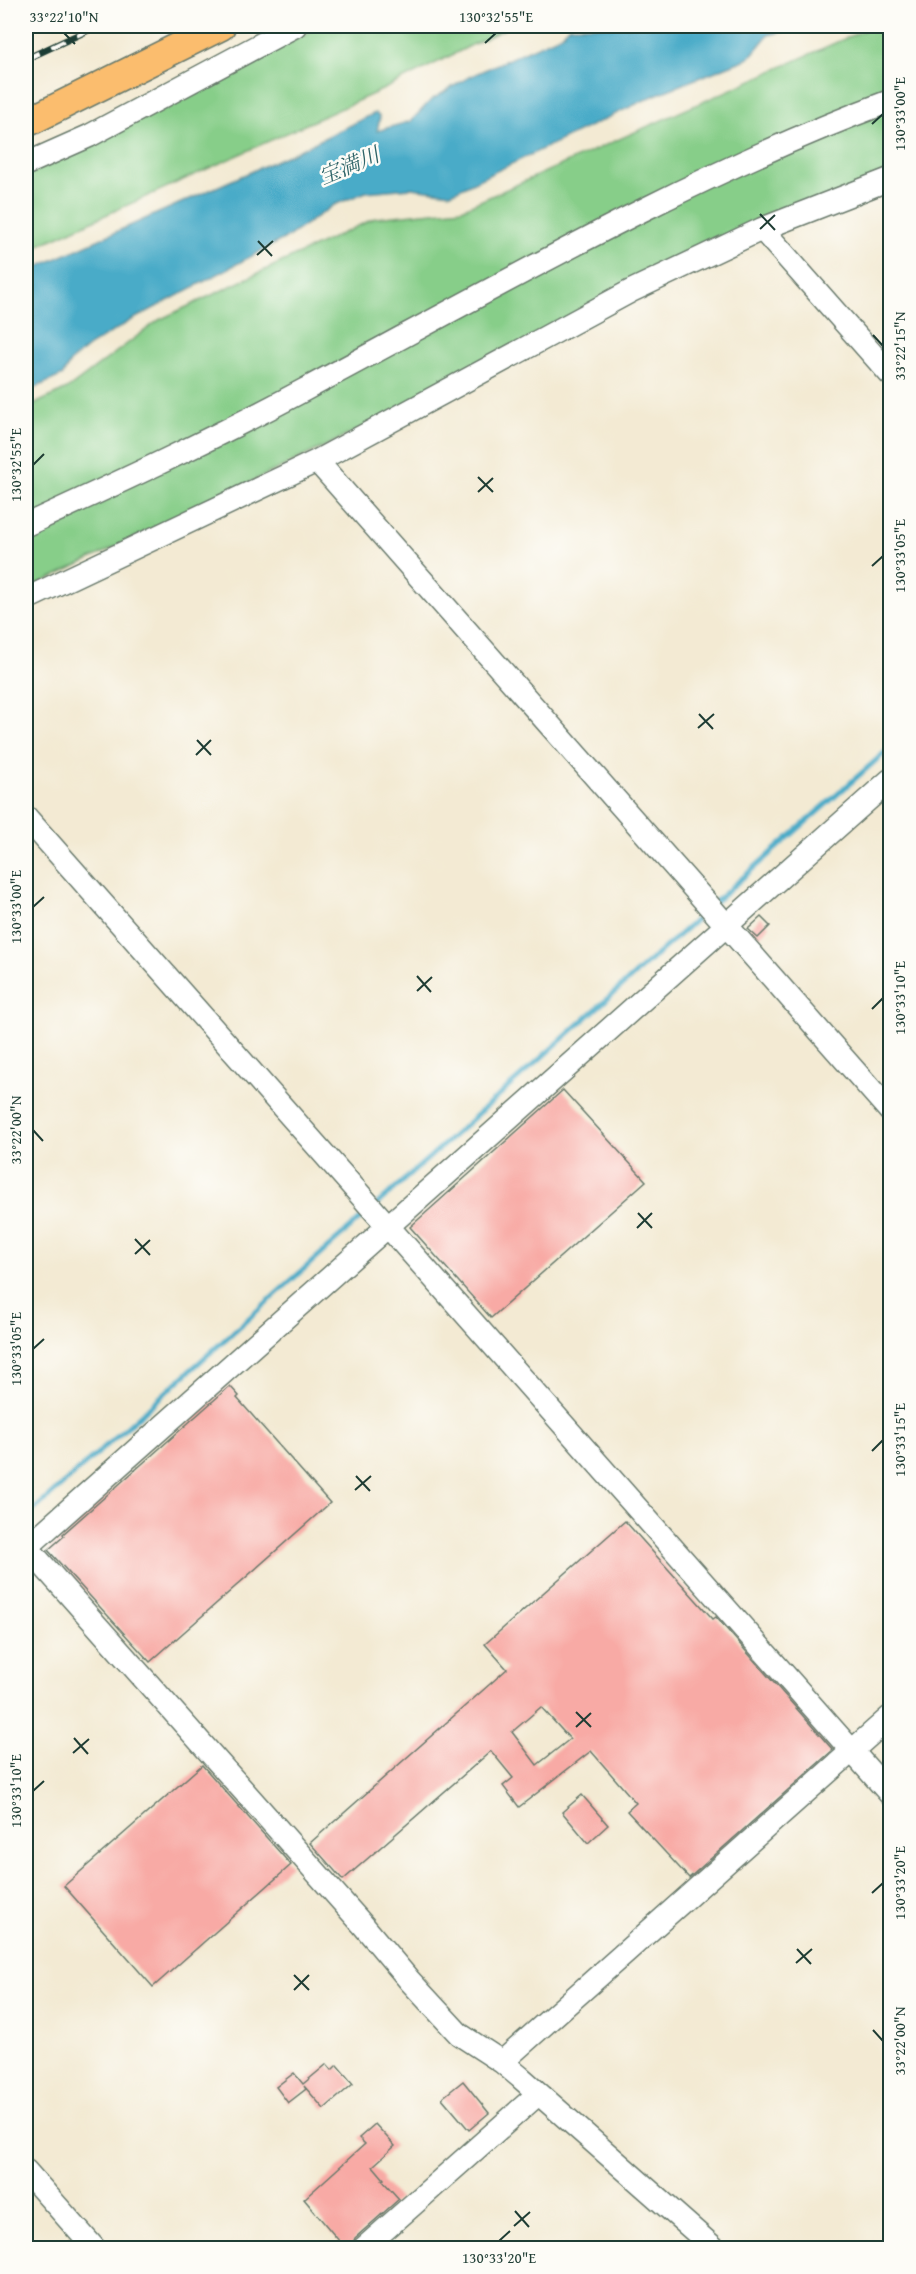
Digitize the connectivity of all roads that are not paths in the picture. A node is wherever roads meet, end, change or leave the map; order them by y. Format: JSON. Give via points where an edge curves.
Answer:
{"nodes":[{"id":1,"x":221,"y":26,"type":"edge"},
{"id":2,"x":295,"y":26,"type":"edge"},
{"id":3,"x":180,"y":34,"type":"edge"},
{"id":4,"x":891,"y":101,"type":"edge"},
{"id":5,"x":26,"y":123,"type":"edge"},
{"id":6,"x":26,"y":164,"type":"edge"},
{"id":7,"x":891,"y":178,"type":"edge"},
{"id":8,"x":762,"y":229,"type":"junction"},
{"id":9,"x":891,"y":374,"type":"edge"},
{"id":10,"x":317,"y":461,"type":"junction"},
{"id":11,"x":26,"y":525,"type":"edge"},
{"id":12,"x":26,"y":599,"type":"edge"},
{"id":13,"x":891,"y":780,"type":"edge"},
{"id":14,"x":26,"y":817,"type":"edge"},
{"id":15,"x":716,"y":914,"type":"junction"},
{"id":16,"x":891,"y":1111,"type":"edge"},
{"id":17,"x":379,"y":1214,"type":"junction"},
{"id":18,"x":26,"y":1547,"type":"edge"},
{"id":19,"x":891,"y":1717,"type":"edge"},
{"id":20,"x":852,"y":1751,"type":"junction"},
{"id":21,"x":891,"y":1794,"type":"edge"},
{"id":22,"x":502,"y":2062,"type":"junction"},
{"id":23,"x":538,"y":2094,"type":"junction"},
{"id":24,"x":26,"y":2171,"type":"edge"},
{"id":25,"x":94,"y":2248,"type":"edge"},
{"id":26,"x":364,"y":2248,"type":"edge"},
{"id":27,"x":714,"y":2248,"type":"edge"}],
"edges":[{"from":1,"to":3,"type":"main road"},
{"from":2,"to":6,"type":"street","via":[[89,136]]},
{"from":3,"to":5,"type":"main road"},
{"from":4,"to":11,"type":"street","via":[[815,131],[625,218],[219,435]]},
{"from":7,"to":8,"type":"street"},
{"from":8,"to":9,"type":"street"},
{"from":8,"to":10,"type":"street","via":[[631,291]]},
{"from":10,"to":12,"type":"street"},
{"from":10,"to":15,"type":"street"},
{"from":13,"to":15,"type":"street"},
{"from":14,"to":17,"type":"street"},
{"from":15,"to":16,"type":"street"},
{"from":15,"to":17,"type":"street"},
{"from":17,"to":18,"type":"street"},
{"from":17,"to":20,"type":"street"},
{"from":18,"to":22,"type":"street","via":[[417,1989],[459,2034]]},
{"from":19,"to":20,"type":"street"},
{"from":20,"to":21,"type":"street"},
{"from":20,"to":22,"type":"street"},
{"from":22,"to":23,"type":"street"},
{"from":23,"to":26,"type":"street"},
{"from":23,"to":27,"type":"street"},
{"from":24,"to":25,"type":"street"}]}
